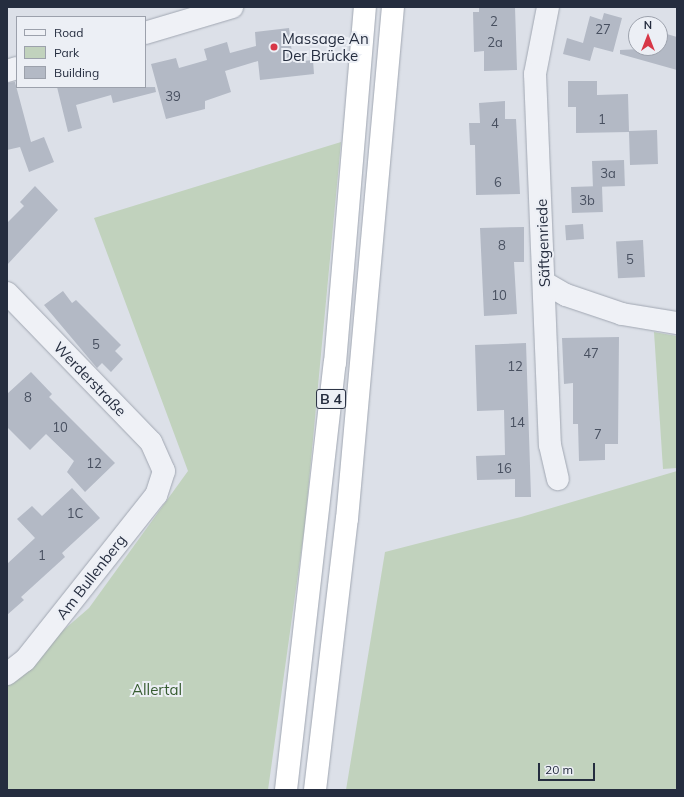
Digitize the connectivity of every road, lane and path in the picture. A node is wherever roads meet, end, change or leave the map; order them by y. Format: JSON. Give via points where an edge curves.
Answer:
{"nodes":[{"id":1,"x":232,"y":7,"type":"edge"},
{"id":2,"x":365,"y":7,"type":"edge"},
{"id":3,"x":393,"y":7,"type":"edge"},
{"id":4,"x":548,"y":7,"type":"edge"},
{"id":5,"x":146,"y":33,"type":"edge"},
{"id":6,"x":545,"y":283,"type":"junction"},
{"id":7,"x":7,"y":293,"type":"edge"},
{"id":8,"x":677,"y":323,"type":"edge"},
{"id":9,"x":164,"y":471,"type":"joint"},
{"id":10,"x":558,"y":478,"type":"dead end"},
{"id":11,"x":7,"y":674,"type":"edge"},
{"id":12,"x":286,"y":790,"type":"edge"},
{"id":13,"x":315,"y":790,"type":"edge"}],
"edges":[{"from":1,"to":5,"type":"street"},
{"from":2,"to":12,"type":"highway","number":"B 4","via":[[332,386]]},
{"from":3,"to":13,"type":"highway","number":"B 4","via":[[348,503]]},
{"from":4,"to":6,"type":"street","name":"Säftgenriede","via":[[535,74]]},
{"from":6,"to":8,"type":"street","via":[[566,295],[622,314]]},
{"from":6,"to":10,"type":"street","name":"Säftgenriede","via":[[550,446]]},
{"from":7,"to":9,"type":"street","name":"Werderstraße","via":[[150,442]]},
{"from":9,"to":11,"type":"street","name":"Am Bullenberg","via":[[156,495],[30,654]]}]}
